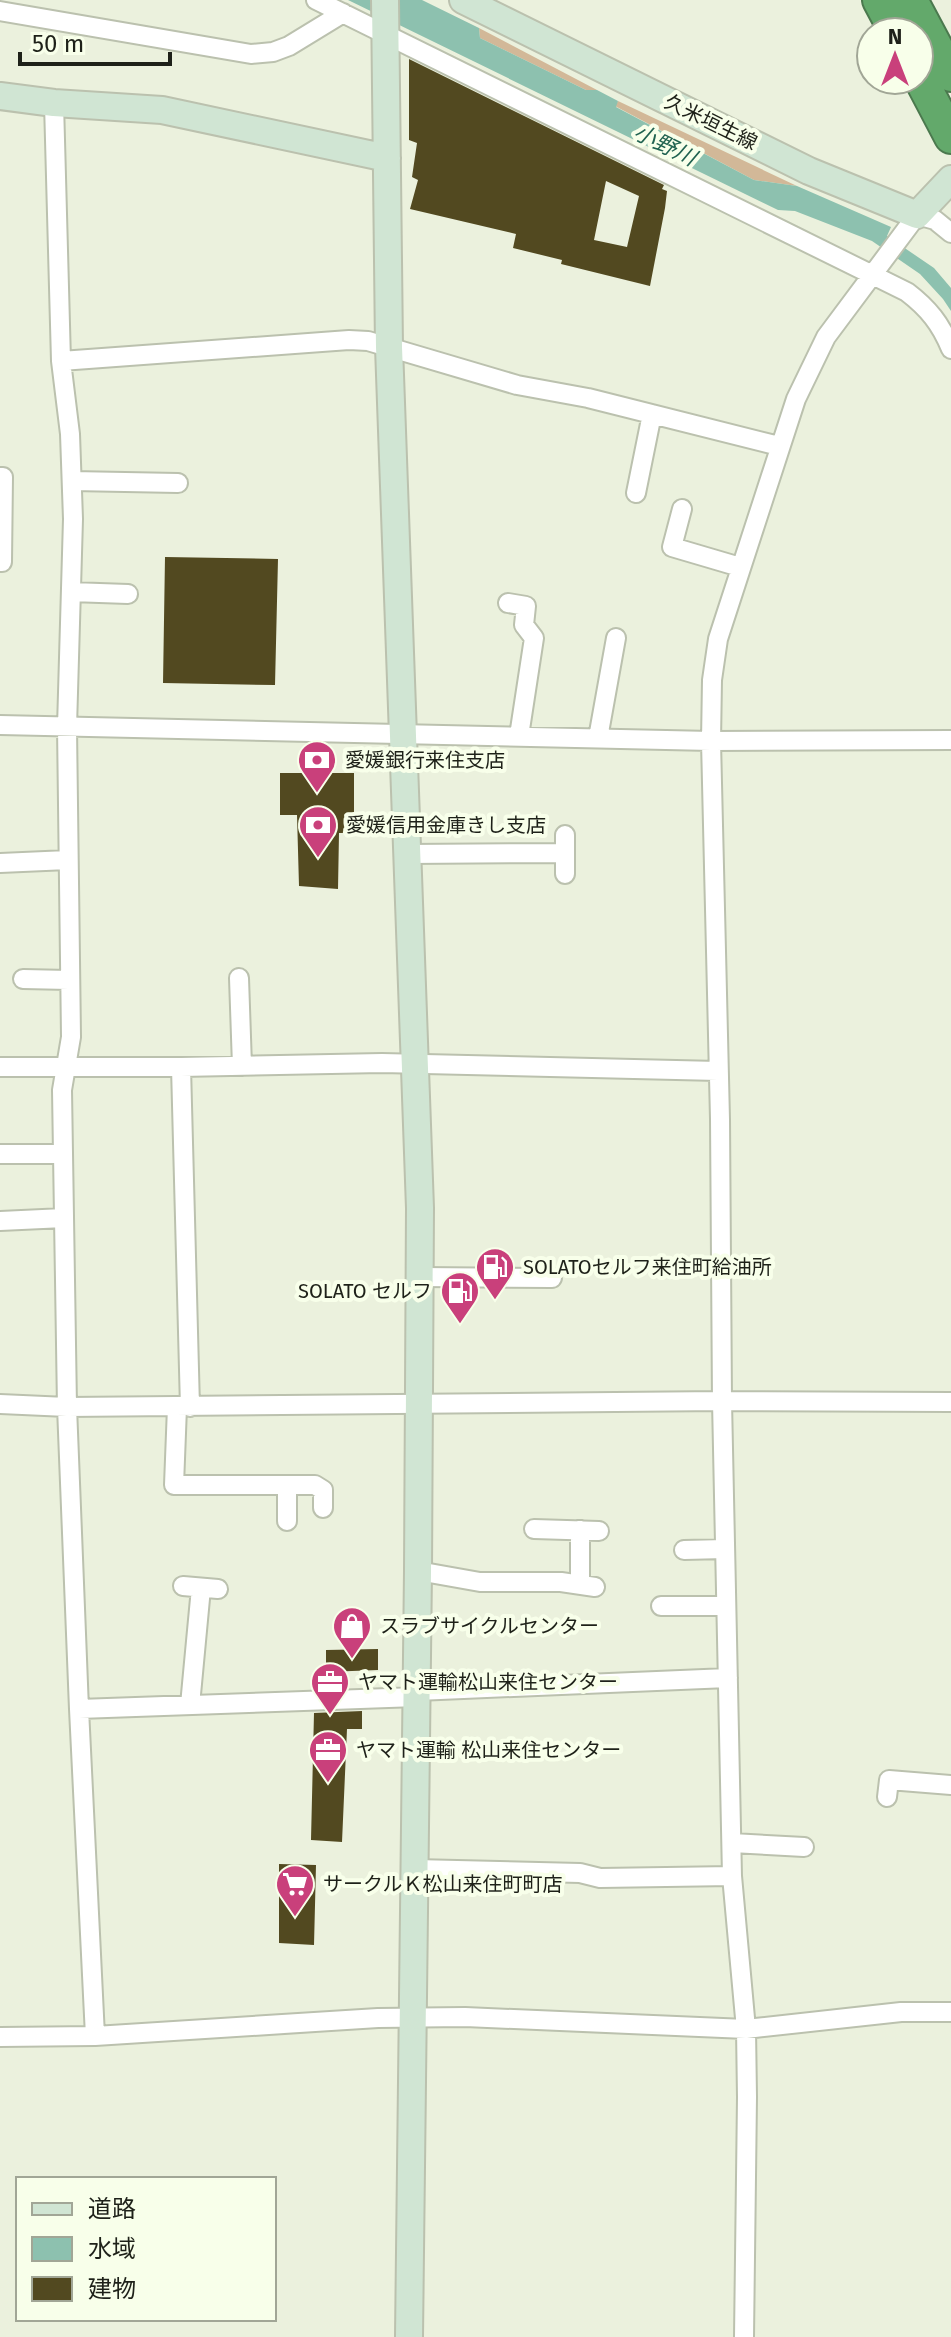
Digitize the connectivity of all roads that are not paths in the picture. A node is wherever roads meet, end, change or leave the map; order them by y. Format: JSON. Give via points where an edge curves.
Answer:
{"nodes":[{"id":1,"x":316,"y":0,"type":"edge"},
{"id":2,"x":385,"y":0,"type":"edge"},
{"id":3,"x":463,"y":0,"type":"edge"},
{"id":4,"x":911,"y":0,"type":"edge"},
{"id":5,"x":4,"y":8,"type":"edge"},
{"id":6,"x":343,"y":13,"type":"junction"},
{"id":7,"x":385,"y":31,"type":"junction"},
{"id":8,"x":951,"y":75,"type":"edge"},
{"id":9,"x":0,"y":96,"type":"edge"},
{"id":10,"x":929,"y":96,"type":"edge"},
{"id":11,"x":54,"y":103,"type":"junction"},
{"id":12,"x":951,"y":137,"type":"edge"},
{"id":13,"x":387,"y":158,"type":"junction"},
{"id":14,"x":951,"y":179,"type":"edge"},
{"id":15,"x":913,"y":219,"type":"junction"},
{"id":16,"x":951,"y":233,"type":"edge"},
{"id":17,"x":873,"y":273,"type":"junction"},
{"id":18,"x":389,"y":347,"type":"junction"},
{"id":19,"x":951,"y":349,"type":"edge"},
{"id":20,"x":61,"y":361,"type":"junction"},
{"id":21,"x":652,"y":414,"type":"junction"},
{"id":22,"x":779,"y":446,"type":"junction"},
{"id":23,"x":0,"y":477,"type":"edge"},
{"id":24,"x":72,"y":481,"type":"junction"},
{"id":25,"x":178,"y":483,"type":"dead end"},
{"id":26,"x":636,"y":493,"type":"dead end"},
{"id":27,"x":682,"y":509,"type":"dead end"},
{"id":28,"x":0,"y":562,"type":"edge"},
{"id":29,"x":740,"y":567,"type":"junction"},
{"id":30,"x":71,"y":592,"type":"junction"},
{"id":31,"x":128,"y":594,"type":"dead end"},
{"id":32,"x":508,"y":603,"type":"dead end"},
{"id":33,"x":616,"y":638,"type":"dead end"},
{"id":34,"x":0,"y":725,"type":"edge"},
{"id":35,"x":67,"y":727,"type":"junction"},
{"id":36,"x":402,"y":733,"type":"junction"},
{"id":37,"x":519,"y":736,"type":"junction"},
{"id":38,"x":598,"y":738,"type":"junction"},
{"id":39,"x":951,"y":740,"type":"edge"},
{"id":40,"x":711,"y":741,"type":"junction"},
{"id":41,"x":407,"y":854,"type":"junction"},
{"id":42,"x":68,"y":860,"type":"junction"},
{"id":43,"x":0,"y":863,"type":"edge"},
{"id":44,"x":565,"y":874,"type":"dead end"},
{"id":45,"x":239,"y":978,"type":"dead end"},
{"id":46,"x":23,"y":979,"type":"dead end"},
{"id":47,"x":69,"y":980,"type":"junction"},
{"id":48,"x":415,"y":1065,"type":"junction"},
{"id":49,"x":67,"y":1066,"type":"junction"},
{"id":50,"x":242,"y":1066,"type":"junction"},
{"id":51,"x":0,"y":1067,"type":"edge"},
{"id":52,"x":181,"y":1067,"type":"junction"},
{"id":53,"x":718,"y":1071,"type":"junction"},
{"id":54,"x":0,"y":1154,"type":"edge"},
{"id":55,"x":63,"y":1154,"type":"junction"},
{"id":56,"x":64,"y":1218,"type":"junction"},
{"id":57,"x":0,"y":1221,"type":"edge"},
{"id":58,"x":420,"y":1277,"type":"junction"},
{"id":59,"x":552,"y":1278,"type":"dead end"},
{"id":60,"x":722,"y":1401,"type":"junction"},
{"id":61,"x":951,"y":1402,"type":"edge"},
{"id":62,"x":0,"y":1404,"type":"edge"},
{"id":63,"x":420,"y":1404,"type":"junction"},
{"id":64,"x":67,"y":1407,"type":"junction"},
{"id":65,"x":183,"y":1407,"type":"junction"},
{"id":66,"x":287,"y":1486,"type":"junction"},
{"id":67,"x":323,"y":1508,"type":"dead end"},
{"id":68,"x":287,"y":1521,"type":"dead end"},
{"id":69,"x":534,"y":1529,"type":"dead end"},
{"id":70,"x":725,"y":1549,"type":"junction"},
{"id":71,"x":684,"y":1550,"type":"dead end"},
{"id":72,"x":418,"y":1571,"type":"junction"},
{"id":73,"x":200,"y":1587,"type":"dead end"},
{"id":74,"x":661,"y":1606,"type":"dead end"},
{"id":75,"x":726,"y":1606,"type":"junction"},
{"id":76,"x":728,"y":1678,"type":"junction"},
{"id":77,"x":417,"y":1694,"type":"junction"},
{"id":78,"x":190,"y":1705,"type":"junction"},
{"id":79,"x":79,"y":1709,"type":"junction"},
{"id":80,"x":951,"y":1785,"type":"edge"},
{"id":81,"x":887,"y":1797,"type":"dead end"},
{"id":82,"x":732,"y":1843,"type":"junction"},
{"id":83,"x":804,"y":1847,"type":"dead end"},
{"id":84,"x":415,"y":1869,"type":"junction"},
{"id":85,"x":732,"y":1876,"type":"junction"},
{"id":86,"x":951,"y":2012,"type":"edge"},
{"id":87,"x":413,"y":2018,"type":"junction"},
{"id":88,"x":746,"y":2029,"type":"junction"},
{"id":89,"x":95,"y":2036,"type":"junction"},
{"id":90,"x":0,"y":2037,"type":"edge"},
{"id":91,"x":409,"y":2337,"type":"edge"},
{"id":92,"x":744,"y":2337,"type":"edge"}],
"edges":[{"from":1,"to":6,"type":"street"},
{"from":2,"to":7,"type":"street"},
{"from":3,"to":15,"type":"street","name":"久米垣生線"},
{"from":4,"to":8,"type":"highway"},
{"from":5,"to":6,"type":"street","via":[[251,54],[289,46]]},
{"from":6,"to":7,"type":"street"},
{"from":7,"to":13,"type":"street"},
{"from":7,"to":17,"type":"street"},
{"from":9,"to":11,"type":"street"},
{"from":10,"to":12,"type":"highway"},
{"from":11,"to":13,"type":"street","via":[[162,110]]},
{"from":11,"to":20,"type":"street"},
{"from":13,"to":18,"type":"street"},
{"from":14,"to":15,"type":"street"},
{"from":15,"to":16,"type":"street","via":[[935,220]]},
{"from":15,"to":17,"type":"street"},
{"from":17,"to":19,"type":"street","via":[[927,307]]},
{"from":17,"to":22,"type":"street","via":[[826,337]]},
{"from":18,"to":20,"type":"street","via":[[349,340]]},
{"from":18,"to":21,"type":"street","via":[[517,385]]},
{"from":18,"to":36,"type":"street"},
{"from":20,"to":24,"type":"street"},
{"from":21,"to":22,"type":"street"},
{"from":21,"to":26,"type":"street"},
{"from":22,"to":29,"type":"street"},
{"from":23,"to":28,"type":"street"},
{"from":24,"to":25,"type":"street"},
{"from":24,"to":30,"type":"street"},
{"from":27,"to":29,"type":"street","via":[[672,547]]},
{"from":29,"to":40,"type":"street","via":[[718,639]]},
{"from":30,"to":31,"type":"street"},
{"from":30,"to":35,"type":"street"},
{"from":32,"to":37,"type":"street","via":[[526,606],[524,625],[534,638]]},
{"from":33,"to":38,"type":"street"},
{"from":34,"to":35,"type":"street"},
{"from":35,"to":36,"type":"street"},
{"from":35,"to":42,"type":"street"},
{"from":36,"to":37,"type":"street"},
{"from":36,"to":41,"type":"street"},
{"from":37,"to":38,"type":"street"},
{"from":38,"to":40,"type":"street"},
{"from":39,"to":40,"type":"street"},
{"from":40,"to":53,"type":"street"},
{"from":41,"to":44,"type":"street","via":[[565,844]]},
{"from":41,"to":48,"type":"street"},
{"from":42,"to":43,"type":"street"},
{"from":42,"to":47,"type":"street"},
{"from":45,"to":50,"type":"street"},
{"from":46,"to":47,"type":"street"},
{"from":47,"to":49,"type":"street"},
{"from":48,"to":50,"type":"street"},
{"from":48,"to":53,"type":"street"},
{"from":48,"to":58,"type":"street"},
{"from":49,"to":51,"type":"street"},
{"from":49,"to":52,"type":"street"},
{"from":49,"to":55,"type":"street"},
{"from":50,"to":52,"type":"street"},
{"from":52,"to":65,"type":"street"},
{"from":53,"to":60,"type":"street"},
{"from":54,"to":55,"type":"street"},
{"from":55,"to":56,"type":"street"},
{"from":56,"to":57,"type":"street"},
{"from":56,"to":64,"type":"street"},
{"from":58,"to":59,"type":"street"},
{"from":58,"to":63,"type":"street"},
{"from":60,"to":61,"type":"street"},
{"from":60,"to":63,"type":"street"},
{"from":60,"to":70,"type":"street"},
{"from":62,"to":64,"type":"street"},
{"from":63,"to":65,"type":"street"},
{"from":63,"to":72,"type":"street"},
{"from":64,"to":65,"type":"street"},
{"from":64,"to":79,"type":"street"},
{"from":65,"to":66,"type":"street","via":[[174,1485]]},
{"from":66,"to":67,"type":"street","via":[[315,1485],[323,1490]]},
{"from":66,"to":68,"type":"street"},
{"from":69,"to":72,"type":"street","via":[[589,1530],[587,1585],[480,1582]]},
{"from":70,"to":71,"type":"street"},
{"from":70,"to":75,"type":"street"},
{"from":72,"to":77,"type":"street"},
{"from":73,"to":78,"type":"street"},
{"from":74,"to":75,"type":"street"},
{"from":75,"to":76,"type":"street"},
{"from":76,"to":77,"type":"street"},
{"from":76,"to":82,"type":"street"},
{"from":77,"to":78,"type":"street"},
{"from":77,"to":84,"type":"street"},
{"from":78,"to":79,"type":"street"},
{"from":79,"to":89,"type":"street"},
{"from":80,"to":81,"type":"street","via":[[889,1780]]},
{"from":82,"to":83,"type":"street"},
{"from":82,"to":85,"type":"street"},
{"from":84,"to":85,"type":"street","via":[[580,1873],[600,1878]]},
{"from":84,"to":87,"type":"street"},
{"from":85,"to":88,"type":"street"},
{"from":86,"to":88,"type":"street","via":[[901,2012]]},
{"from":87,"to":88,"type":"street"},
{"from":87,"to":89,"type":"street"},
{"from":87,"to":91,"type":"street"},
{"from":88,"to":92,"type":"street"},
{"from":89,"to":90,"type":"street"}]}
